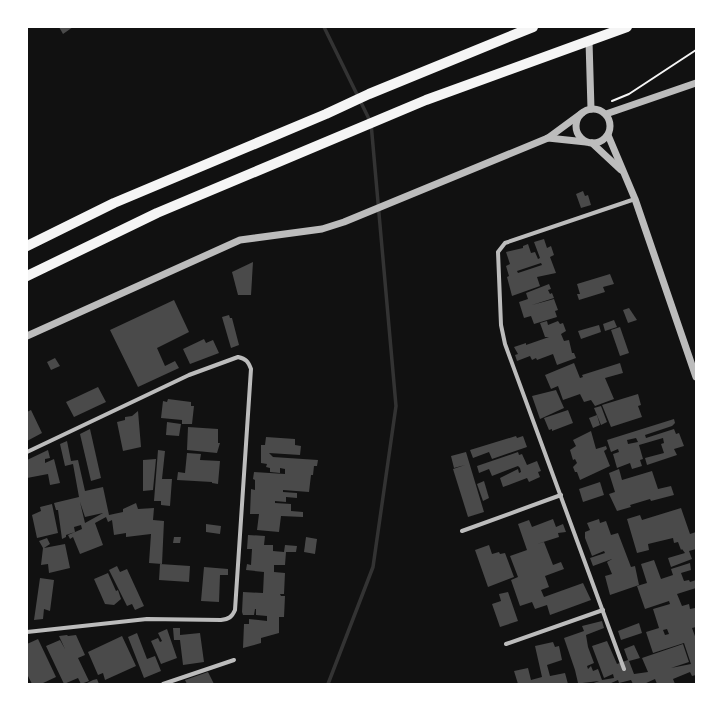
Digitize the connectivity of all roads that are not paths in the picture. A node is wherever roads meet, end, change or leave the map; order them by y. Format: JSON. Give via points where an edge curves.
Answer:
{"nodes":[{"id":1,"x":531,"y":27,"type":"edge"},
{"id":2,"x":627,"y":27,"type":"edge"},
{"id":3,"x":589,"y":41,"type":"junction"},
{"id":4,"x":696,"y":83,"type":"edge"},
{"id":5,"x":591,"y":109,"type":"junction"},
{"id":6,"x":582,"y":113,"type":"junction"},
{"id":7,"x":606,"y":114,"type":"junction"},
{"id":8,"x":608,"y":135,"type":"junction"},
{"id":9,"x":548,"y":138,"type":"junction"},
{"id":10,"x":590,"y":143,"type":"junction"},
{"id":11,"x":622,"y":171,"type":"junction"},
{"id":12,"x":635,"y":199,"type":"junction"},
{"id":13,"x":27,"y":246,"type":"edge"},
{"id":14,"x":27,"y":276,"type":"edge"},
{"id":15,"x":27,"y":336,"type":"edge"},
{"id":16,"x":696,"y":376,"type":"edge"},
{"id":17,"x":27,"y":452,"type":"edge"},
{"id":18,"x":561,"y":495,"type":"junction"},
{"id":19,"x":462,"y":531,"type":"dead end"},
{"id":20,"x":603,"y":610,"type":"junction"},
{"id":21,"x":27,"y":632,"type":"edge"},
{"id":22,"x":506,"y":644,"type":"dead end"},
{"id":23,"x":234,"y":660,"type":"dead end"},
{"id":24,"x":624,"y":669,"type":"dead end"},
{"id":25,"x":163,"y":684,"type":"edge"}],
"edges":[{"from":1,"to":13,"type":"highway","via":[[114,203]]},
{"from":2,"to":3,"type":"highway"},
{"from":3,"to":5,"type":"street"},
{"from":3,"to":14,"type":"highway","via":[[426,100],[156,213]]},
{"from":4,"to":7,"type":"street"},
{"from":5,"to":6,"type":"street"},
{"from":5,"to":7,"type":"street"},
{"from":6,"to":9,"type":"street"},
{"from":6,"to":10,"type":"street","via":[[576,127],[580,137]]},
{"from":7,"to":8,"type":"street","via":[[611,126]]},
{"from":8,"to":10,"type":"street","via":[[602,141]]},
{"from":8,"to":11,"type":"street"},
{"from":9,"to":10,"type":"street"},
{"from":9,"to":15,"type":"street","via":[[344,222],[322,229],[240,240]]},
{"from":10,"to":11,"type":"street"},
{"from":11,"to":12,"type":"street"},
{"from":12,"to":16,"type":"street"},
{"from":12,"to":18,"type":"street","via":[[505,243],[498,252],[501,326],[505,344]]},
{"from":17,"to":21,"type":"street","via":[[189,375],[238,357],[246,359],[251,368],[236,610],[233,615],[221,620],[147,619]]},
{"from":18,"to":19,"type":"street"},
{"from":18,"to":20,"type":"street"},
{"from":20,"to":22,"type":"street"},
{"from":20,"to":24,"type":"street"},
{"from":23,"to":25,"type":"street"}]}
